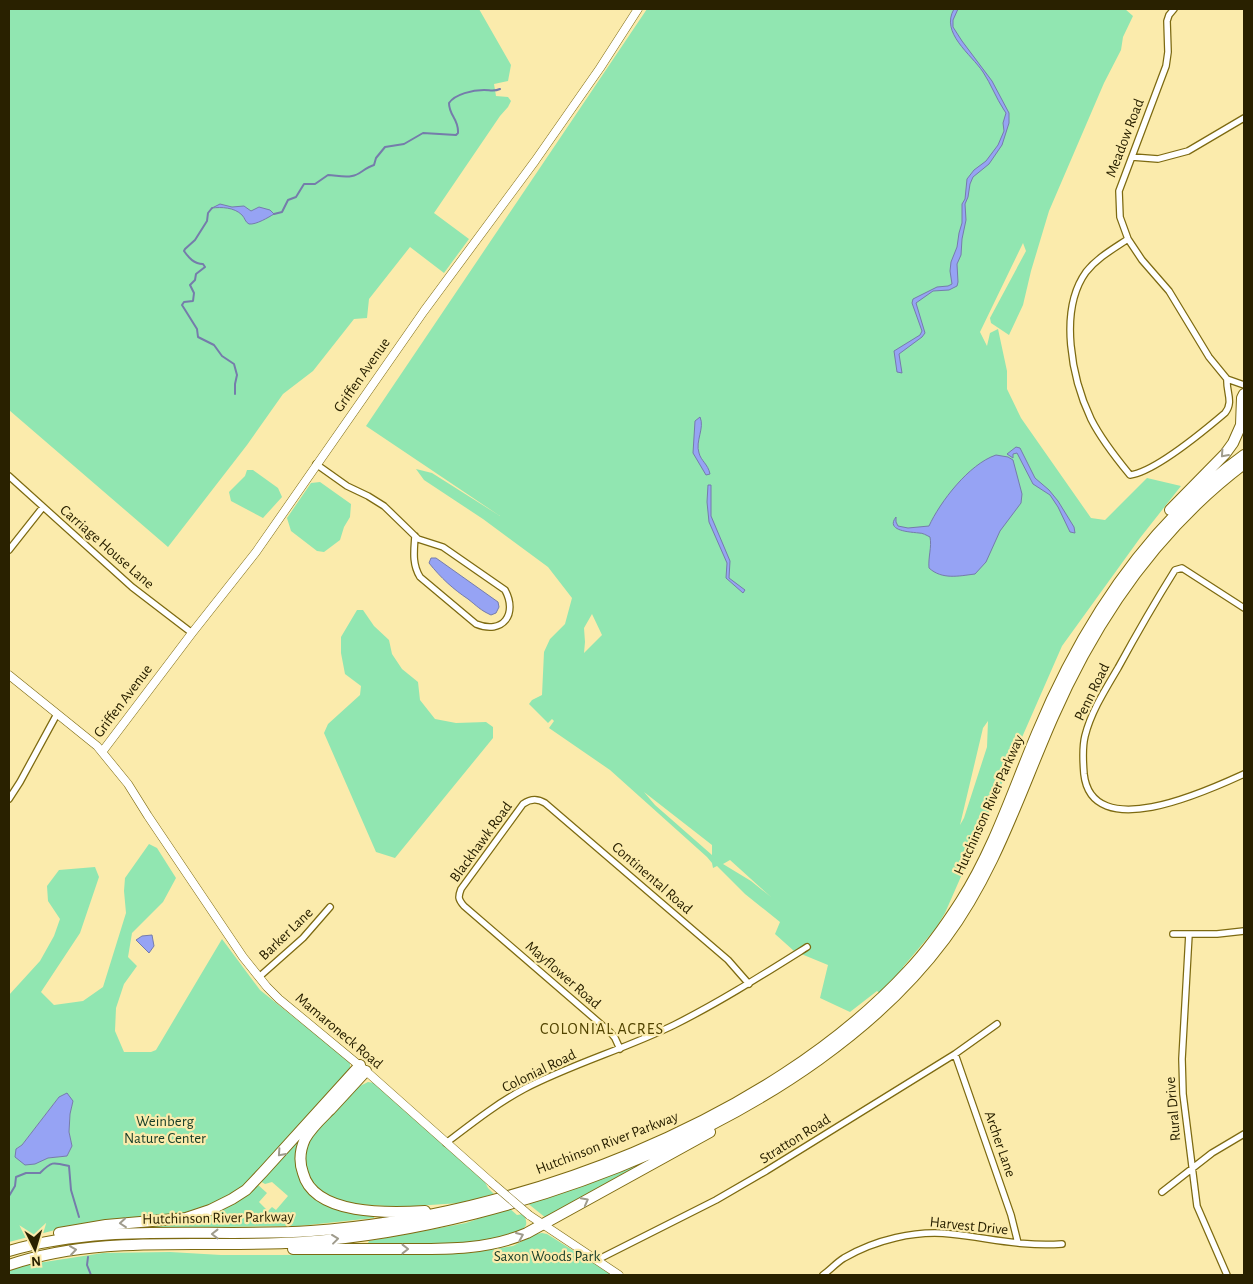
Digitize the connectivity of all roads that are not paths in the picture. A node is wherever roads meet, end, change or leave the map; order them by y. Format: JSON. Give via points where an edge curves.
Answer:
{"nodes":[{"id":1,"x":638,"y":9,"type":"edge"},
{"id":2,"x":1174,"y":9,"type":"edge"},
{"id":3,"x":1244,"y":118,"type":"edge"},
{"id":4,"x":1132,"y":157,"type":"junction"},
{"id":5,"x":1128,"y":239,"type":"junction"},
{"id":6,"x":1228,"y":379,"type":"junction"},
{"id":7,"x":1244,"y":385,"type":"edge"},
{"id":8,"x":1244,"y":394,"type":"edge"},
{"id":9,"x":1244,"y":454,"type":"edge"},
{"id":10,"x":316,"y":464,"type":"junction"},
{"id":11,"x":1244,"y":464,"type":"edge"},
{"id":12,"x":9,"y":476,"type":"edge"},
{"id":13,"x":43,"y":507,"type":"junction"},
{"id":14,"x":415,"y":536,"type":"junction"},
{"id":15,"x":9,"y":550,"type":"edge"},
{"id":16,"x":1244,"y":608,"type":"edge"},
{"id":17,"x":1096,"y":617,"type":"junction"},
{"id":18,"x":192,"y":633,"type":"junction"},
{"id":19,"x":9,"y":675,"type":"edge"},
{"id":20,"x":57,"y":714,"type":"junction"},
{"id":21,"x":102,"y":752,"type":"junction"},
{"id":22,"x":1244,"y":774,"type":"edge"},
{"id":23,"x":9,"y":799,"type":"edge"},
{"id":24,"x":534,"y":799,"type":"joint"},
{"id":25,"x":330,"y":908,"type":"dead end"},
{"id":26,"x":484,"y":924,"type":"joint"},
{"id":27,"x":1244,"y":931,"type":"edge"},
{"id":28,"x":1173,"y":934,"type":"dead end"},
{"id":29,"x":1189,"y":934,"type":"junction"},
{"id":30,"x":808,"y":947,"type":"dead end"},
{"id":31,"x":258,"y":977,"type":"junction"},
{"id":32,"x":749,"y":984,"type":"junction"},
{"id":33,"x":997,"y":1024,"type":"dead end"},
{"id":34,"x":620,"y":1049,"type":"junction"},
{"id":35,"x":955,"y":1054,"type":"junction"},
{"id":36,"x":363,"y":1068,"type":"junction"},
{"id":37,"x":754,"y":1102,"type":"junction"},
{"id":38,"x":1244,"y":1134,"type":"edge"},
{"id":39,"x":446,"y":1143,"type":"junction"},
{"id":40,"x":1192,"y":1168,"type":"junction"},
{"id":41,"x":1162,"y":1192,"type":"dead end"},
{"id":42,"x":461,"y":1208,"type":"junction"},
{"id":43,"x":542,"y":1224,"type":"junction"},
{"id":44,"x":1018,"y":1244,"type":"junction"},
{"id":45,"x":1062,"y":1244,"type":"dead end"},
{"id":46,"x":234,"y":1245,"type":"junction"},
{"id":47,"x":9,"y":1251,"type":"edge"},
{"id":48,"x":597,"y":1260,"type":"junction"},
{"id":49,"x":9,"y":1265,"type":"edge"},
{"id":50,"x":619,"y":1275,"type":"edge"},
{"id":51,"x":823,"y":1275,"type":"edge"},
{"id":52,"x":1227,"y":1275,"type":"edge"}],
"edges":[{"from":1,"to":10,"type":"street","name":"Griffen Avenue","via":[[535,161],[426,307]]},
{"from":2,"to":4,"type":"street","name":"Meadow Road","via":[[1167,21],[1166,66]]},
{"from":3,"to":4,"type":"street","via":[[1188,151],[1158,159]]},
{"from":4,"to":5,"type":"street","name":"Meadow Road","via":[[1118,200]]},
{"from":5,"to":6,"type":"street","name":"Meadow Road","via":[[1169,291],[1209,357]]},
{"from":5,"to":6,"type":"street","via":[[1094,264],[1076,290],[1071,352],[1091,420],[1130,476],[1144,472],[1166,458],[1225,413],[1230,402]]},
{"from":6,"to":7,"type":"street","name":"Meadow Road"},
{"from":8,"to":17,"type":"highway","one_way":true,"via":[[1241,425],[1233,443],[1159,524],[1121,575]]},
{"from":9,"to":17,"type":"highway","name":"Hutchinson River Parkway","via":[[1192,497],[1165,525]]},
{"from":10,"to":14,"type":"street","via":[[384,506]]},
{"from":10,"to":18,"type":"street","name":"Griffen Avenue","via":[[256,552]]},
{"from":11,"to":37,"type":"highway","name":"Hutchinson River Parkway","via":[[1181,520],[1108,613],[1062,696],[993,860],[944,941],[913,978],[862,1026],[817,1061]]},
{"from":12,"to":13,"type":"street","name":"Carriage House Lane"},
{"from":13,"to":15,"type":"street"},
{"from":13,"to":18,"type":"street","name":"Carriage House Lane","via":[[132,587]]},
{"from":14,"to":14,"type":"street","via":[[442,547],[505,590],[511,607],[504,622],[486,628],[476,624],[420,577],[414,562]]},
{"from":16,"to":22,"type":"street","name":"Penn Road","via":[[1182,568],[1176,570],[1154,602],[1094,710],[1085,737],[1083,763],[1089,792],[1095,799],[1114,808],[1138,809],[1185,799]]},
{"from":17,"to":42,"type":"highway","name":"Hutchinson River Parkway","via":[[1050,703],[973,882],[924,953],[876,1003],[790,1070],[692,1126],[577,1173]]},
{"from":18,"to":21,"type":"street","name":"Griffen Avenue"},
{"from":19,"to":20,"type":"street","name":"Mamaroneck Road"},
{"from":20,"to":21,"type":"street","name":"Mamaroneck Road"},
{"from":20,"to":23,"type":"street"},
{"from":21,"to":31,"type":"street","name":"Mamaroneck Road","via":[[128,784]]},
{"from":24,"to":26,"type":"street","name":"Blackhawk Road","via":[[523,804],[459,894],[459,901]]},
{"from":24,"to":32,"type":"street","name":"Continental Road","via":[[545,803],[611,859],[728,960]]},
{"from":25,"to":31,"type":"street","name":"Barker Lane"},
{"from":26,"to":34,"type":"street","name":"Mayflower Road","via":[[610,1032]]},
{"from":27,"to":29,"type":"street"},
{"from":28,"to":29,"type":"street"},
{"from":29,"to":40,"type":"street","name":"Rural Drive","via":[[1182,1059]]},
{"from":30,"to":32,"type":"street","name":"Colonial Road"},
{"from":31,"to":36,"type":"street","name":"Mamaroneck Road","via":[[279,999]]},
{"from":32,"to":34,"type":"street","name":"Colonial Road"},
{"from":33,"to":35,"type":"street","name":"Stratton Road"},
{"from":34,"to":39,"type":"street","name":"Colonial Road","via":[[525,1089]]},
{"from":35,"to":44,"type":"street","name":"Archer Lane"},
{"from":35,"to":48,"type":"street","name":"Stratton Road","via":[[716,1200]]},
{"from":36,"to":39,"type":"street","name":"Mamaroneck Road"},
{"from":36,"to":42,"type":"highway","via":[[306,1137],[300,1162],[309,1186],[324,1200],[345,1206],[397,1212]]},
{"from":36,"to":47,"type":"highway","one_way":true,"via":[[252,1184],[217,1207],[186,1218],[60,1232]]},
{"from":43,"to":37,"type":"highway","one_way":true,"via":[[720,1127]]},
{"from":46,"to":37,"type":"highway","name":"Hutchinson River Parkway","one_way":true,"via":[[360,1236],[479,1212],[627,1163],[692,1135]]},
{"from":38,"to":40,"type":"street"},
{"from":39,"to":43,"type":"street","name":"Mamaroneck Road","bridge":true},
{"from":40,"to":41,"type":"street"},
{"from":40,"to":52,"type":"street","name":"Rural Drive","via":[[1197,1206]]},
{"from":42,"to":47,"type":"highway","name":"Hutchinson River Parkway","one_way":true,"via":[[387,1223],[330,1230],[104,1234],[58,1239]]},
{"from":46,"to":43,"type":"highway","one_way":true,"via":[[269,1249],[456,1249],[497,1244]]},
{"from":43,"to":48,"type":"street","name":"Mamaroneck Road"},
{"from":44,"to":45,"type":"street","name":"Harvest Drive"},
{"from":44,"to":51,"type":"street","name":"Harvest Drive","via":[[951,1234],[914,1234],[885,1240],[855,1253]]},
{"from":49,"to":46,"type":"highway","name":"Hutchinson River Parkway","one_way":true,"via":[[90,1248]]},
{"from":48,"to":50,"type":"street","name":"Mamaroneck Road"}]}
